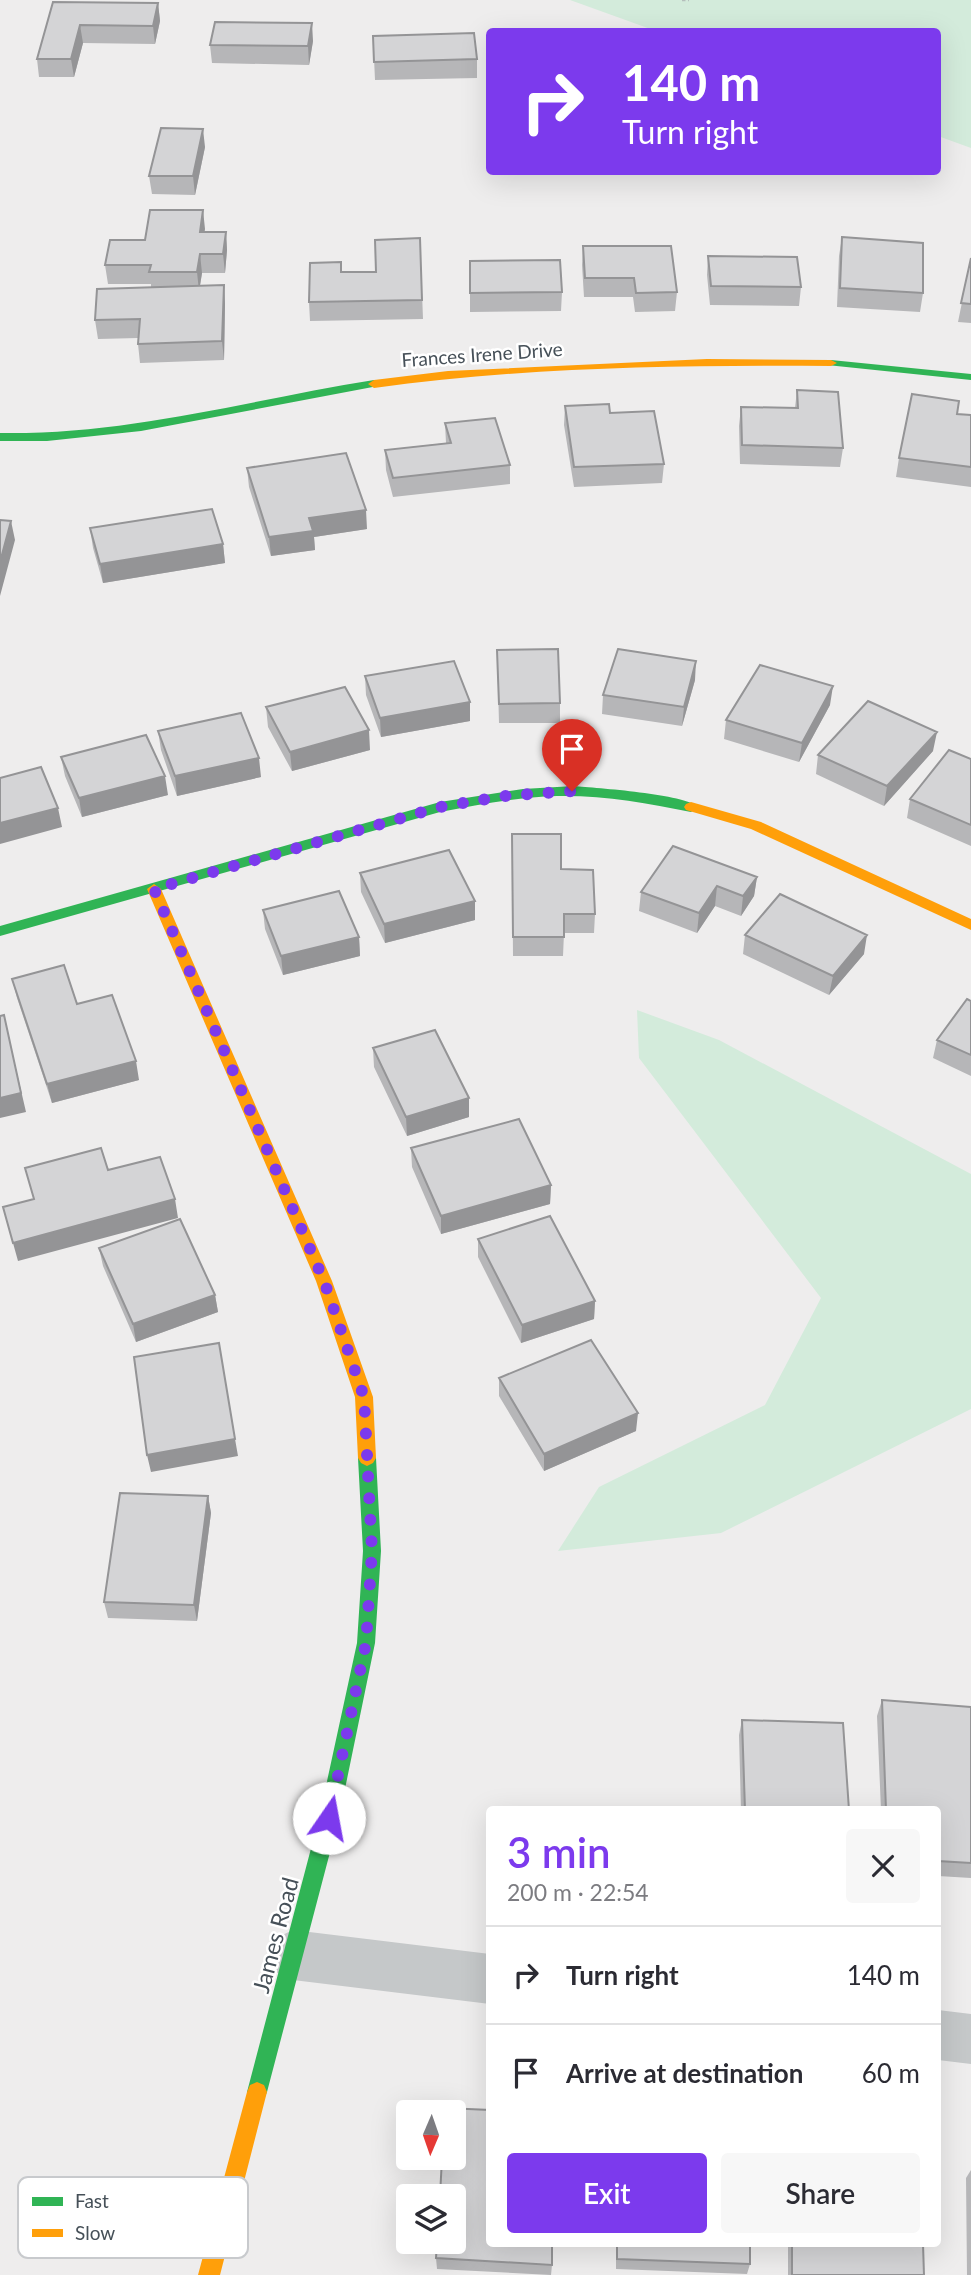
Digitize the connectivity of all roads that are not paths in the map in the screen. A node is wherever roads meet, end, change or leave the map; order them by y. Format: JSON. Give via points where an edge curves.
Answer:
{"nodes":[{"id":1,"x":971,"y":377,"type":"edge"},
{"id":2,"x":0,"y":437,"type":"edge"},
{"id":3,"x":154,"y":889,"type":"junction"},
{"id":4,"x":971,"y":925,"type":"edge"},
{"id":5,"x":0,"y":931,"type":"edge"},
{"id":6,"x":293,"y":1955,"type":"junction"},
{"id":7,"x":486,"y":1979,"type":"edge"},
{"id":8,"x":941,"y":2035,"type":"edge"},
{"id":9,"x":971,"y":2039,"type":"edge"},
{"id":10,"x":235,"y":2177,"type":"edge"},
{"id":11,"x":213,"y":2258,"type":"edge"},
{"id":12,"x":209,"y":2275,"type":"edge"}],
"edges":[{"from":1,"to":2,"type":"street","name":"Frances Irene Drive","via":[[810,362],[448,374],[337,389],[91,436]]},
{"from":3,"to":4,"type":"street","via":[[440,807],[572,791],[633,796],[756,825]]},
{"from":3,"to":5,"type":"street"},
{"from":3,"to":6,"type":"street","name":"James Road","via":[[324,1281],[364,1397],[372,1551],[366,1643],[329,1818]]},
{"from":6,"to":7,"type":"street"},
{"from":6,"to":10,"type":"street","name":"James Road"},
{"from":8,"to":9,"type":"street"},
{"from":11,"to":12,"type":"street","name":"James Road"}]}
